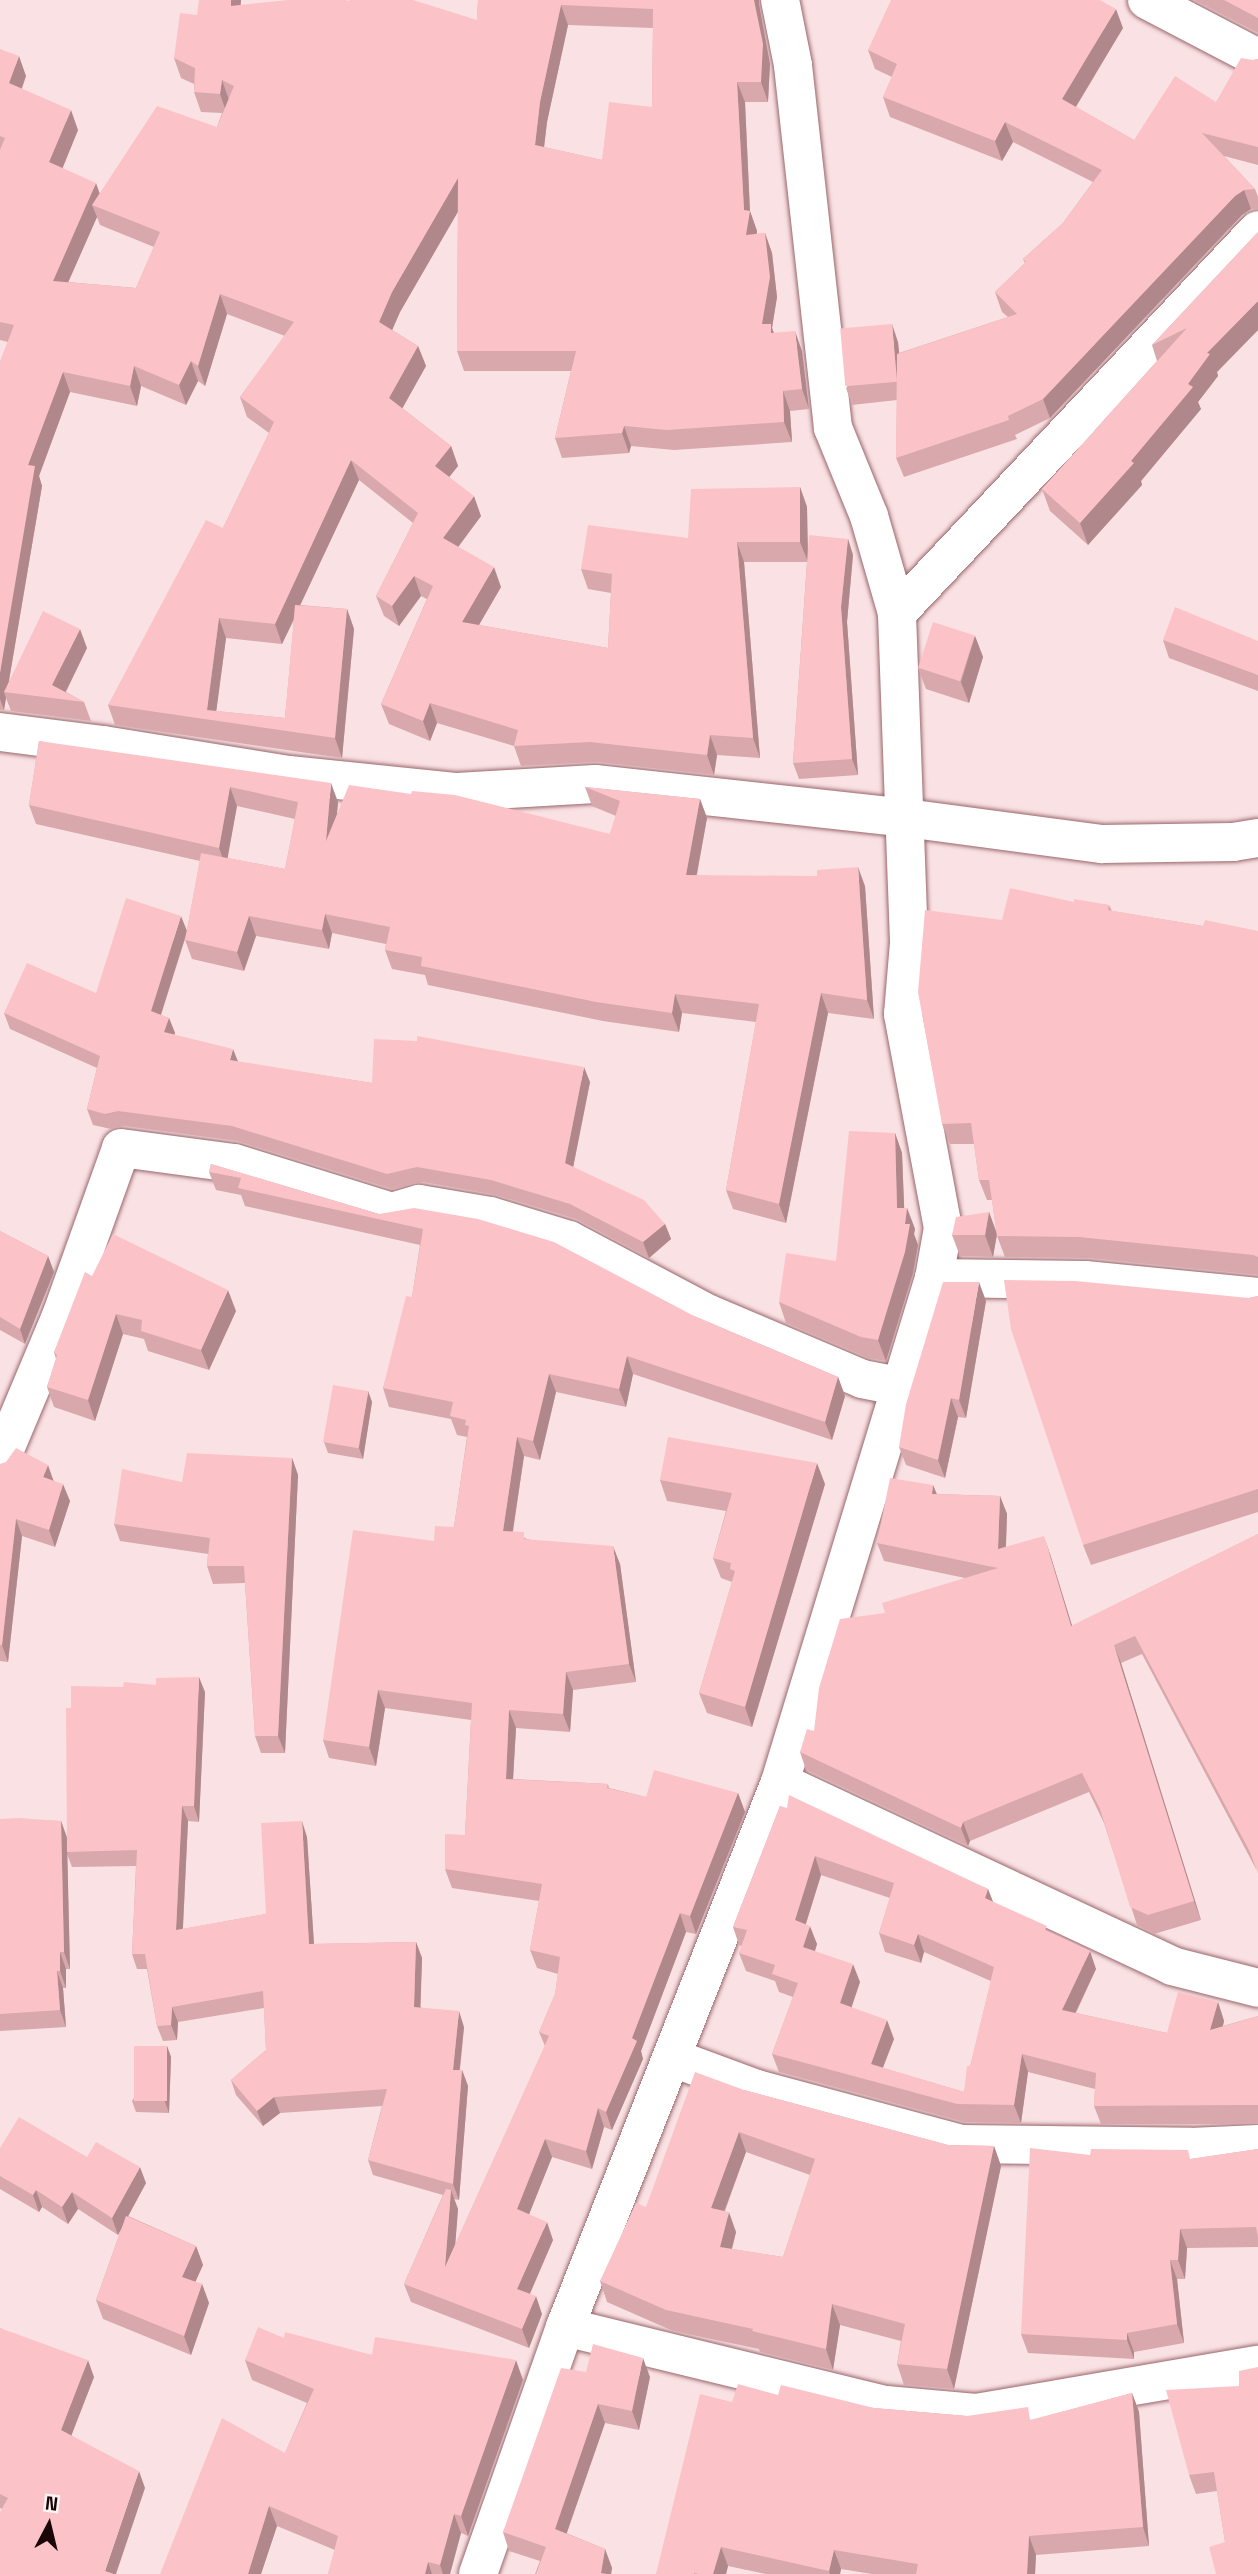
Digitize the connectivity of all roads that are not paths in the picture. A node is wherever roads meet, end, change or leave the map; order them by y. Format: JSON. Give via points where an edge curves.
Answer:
{"nodes":[{"id":1,"x":780,"y":0,"type":"edge"},
{"id":2,"x":1147,"y":0,"type":"edge"},
{"id":3,"x":1258,"y":58,"type":"edge"},
{"id":4,"x":1258,"y":230,"type":"edge"},
{"id":5,"x":897,"y":613,"type":"junction"},
{"id":6,"x":0,"y":732,"type":"edge"},
{"id":7,"x":906,"y":818,"type":"junction"},
{"id":8,"x":1258,"y":838,"type":"edge"},
{"id":9,"x":934,"y":1278,"type":"junction"},
{"id":10,"x":1258,"y":1297,"type":"edge"},
{"id":11,"x":899,"y":1386,"type":"junction"},
{"id":12,"x":0,"y":1461,"type":"edge"},
{"id":13,"x":780,"y":1782,"type":"junction"},
{"id":14,"x":1258,"y":1988,"type":"edge"},
{"id":15,"x":673,"y":2058,"type":"junction"},
{"id":16,"x":1258,"y":2144,"type":"edge"},
{"id":17,"x":565,"y":2327,"type":"junction"},
{"id":18,"x":1258,"y":2365,"type":"edge"},
{"id":19,"x":478,"y":2574,"type":"edge"}],
"edges":[{"from":1,"to":5,"type":"street","via":[[793,65],[833,428],[869,516]]},
{"from":2,"to":3,"type":"street"},
{"from":4,"to":5,"type":"street"},
{"from":5,"to":7,"type":"street"},
{"from":6,"to":7,"type":"street","via":[[289,775],[444,791],[595,784]]},
{"from":7,"to":8,"type":"street","via":[[1102,844]]},
{"from":7,"to":9,"type":"street","via":[[909,942],[902,1014],[943,1228]]},
{"from":9,"to":10,"type":"street","via":[[1110,1282]]},
{"from":9,"to":11,"type":"street"},
{"from":11,"to":12,"type":"street","via":[[862,1379],[709,1314],[569,1240],[490,1216],[419,1204],[392,1212],[234,1163],[121,1148],[61,1316]]},
{"from":11,"to":13,"type":"street"},
{"from":13,"to":14,"type":"street","via":[[1172,1966]]},
{"from":13,"to":15,"type":"street"},
{"from":15,"to":16,"type":"street","via":[[757,2089],[961,2144]]},
{"from":15,"to":17,"type":"street"},
{"from":17,"to":18,"type":"street","via":[[886,2405],[976,2413]]},
{"from":17,"to":19,"type":"street"}]}
